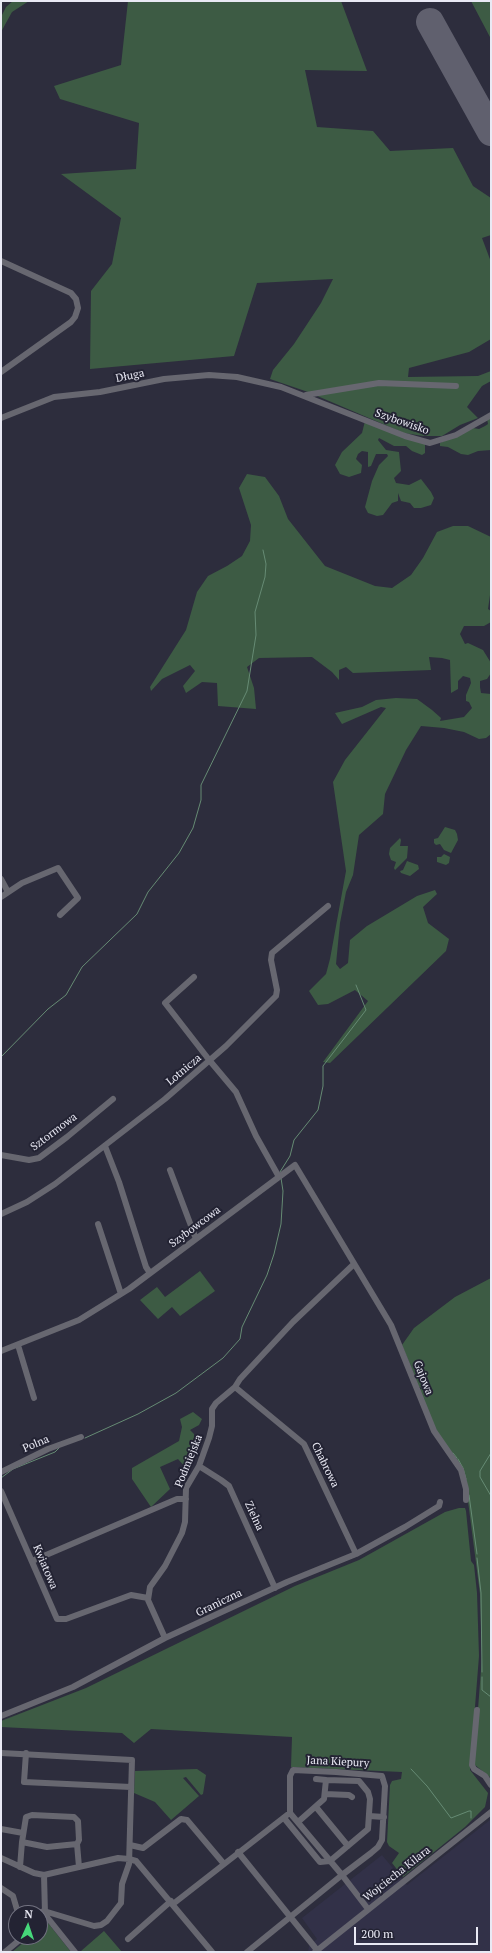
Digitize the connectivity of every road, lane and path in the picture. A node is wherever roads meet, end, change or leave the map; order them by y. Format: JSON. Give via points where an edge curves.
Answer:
{"nodes":[{"id":1,"x":1,"y":261,"type":"edge"},
{"id":2,"x":1,"y":372,"type":"edge"},
{"id":3,"x":266,"y":383,"type":"joint"},
{"id":4,"x":456,"y":386,"type":"dead end"},
{"id":5,"x":306,"y":395,"type":"junction"},
{"id":6,"x":491,"y":415,"type":"edge"},
{"id":7,"x":1,"y":418,"type":"edge"},
{"id":8,"x":1,"y":879,"type":"edge"},
{"id":9,"x":8,"y":892,"type":"junction"},
{"id":10,"x":1,"y":897,"type":"edge"},
{"id":11,"x":328,"y":906,"type":"dead end"},
{"id":12,"x":60,"y":915,"type":"dead end"},
{"id":13,"x":194,"y":977,"type":"dead end"},
{"id":14,"x":210,"y":1062,"type":"junction"},
{"id":15,"x":113,"y":1099,"type":"dead end"},
{"id":16,"x":105,"y":1146,"type":"junction"},
{"id":17,"x":1,"y":1155,"type":"edge"},
{"id":18,"x":170,"y":1170,"type":"dead end"},
{"id":19,"x":279,"y":1177,"type":"junction"},
{"id":20,"x":1,"y":1214,"type":"edge"},
{"id":21,"x":98,"y":1224,"type":"dead end"},
{"id":22,"x":196,"y":1239,"type":"junction"},
{"id":23,"x":354,"y":1264,"type":"junction"},
{"id":24,"x":150,"y":1274,"type":"junction"},
{"id":25,"x":120,"y":1294,"type":"junction"},
{"id":26,"x":18,"y":1345,"type":"junction"},
{"id":27,"x":1,"y":1351,"type":"edge"},
{"id":28,"x":234,"y":1387,"type":"junction"},
{"id":29,"x":34,"y":1398,"type":"dead end"},
{"id":30,"x":81,"y":1437,"type":"dead end"},
{"id":31,"x":199,"y":1466,"type":"junction"},
{"id":32,"x":1,"y":1472,"type":"edge"},
{"id":33,"x":1,"y":1490,"type":"edge"},
{"id":34,"x":186,"y":1499,"type":"junction"},
{"id":35,"x":466,"y":1500,"type":"dead end"},
{"id":36,"x":440,"y":1502,"type":"dead end"},
{"id":37,"x":356,"y":1554,"type":"junction"},
{"id":38,"x":32,"y":1561,"type":"junction"},
{"id":39,"x":275,"y":1588,"type":"junction"},
{"id":40,"x":148,"y":1598,"type":"junction"},
{"id":41,"x":165,"y":1638,"type":"junction"},
{"id":42,"x":476,"y":1710,"type":"dead end"},
{"id":43,"x":1,"y":1716,"type":"edge"},
{"id":44,"x":1,"y":1753,"type":"edge"},
{"id":45,"x":26,"y":1753,"type":"junction"},
{"id":46,"x":316,"y":1779,"type":"dead end"},
{"id":47,"x":325,"y":1784,"type":"junction"},
{"id":48,"x":491,"y":1785,"type":"edge"},
{"id":49,"x":131,"y":1787,"type":"junction"},
{"id":50,"x":325,"y":1794,"type":"junction"},
{"id":51,"x":352,"y":1797,"type":"dead end"},
{"id":52,"x":316,"y":1807,"type":"junction"},
{"id":53,"x":290,"y":1812,"type":"junction"},
{"id":54,"x":491,"y":1812,"type":"edge"},
{"id":55,"x":369,"y":1816,"type":"junction"},
{"id":56,"x":384,"y":1817,"type":"junction"},
{"id":57,"x":284,"y":1818,"type":"junction"},
{"id":58,"x":298,"y":1822,"type":"junction"},
{"id":59,"x":1,"y":1829,"type":"edge"},
{"id":60,"x":23,"y":1833,"type":"junction"},
{"id":61,"x":22,"y":1842,"type":"junction"},
{"id":62,"x":77,"y":1844,"type":"junction"},
{"id":63,"x":130,"y":1845,"type":"junction"},
{"id":64,"x":348,"y":1846,"type":"junction"},
{"id":65,"x":238,"y":1852,"type":"junction"},
{"id":66,"x":1,"y":1858,"type":"edge"},
{"id":67,"x":129,"y":1858,"type":"junction"},
{"id":68,"x":330,"y":1861,"type":"junction"},
{"id":69,"x":222,"y":1866,"type":"junction"},
{"id":70,"x":20,"y":1867,"type":"junction"},
{"id":71,"x":78,"y":1867,"type":"junction"},
{"id":72,"x":44,"y":1875,"type":"junction"},
{"id":73,"x":342,"y":1876,"type":"junction"},
{"id":74,"x":1,"y":1888,"type":"edge"},
{"id":75,"x":172,"y":1903,"type":"junction"},
{"id":76,"x":16,"y":1905,"type":"edge"},
{"id":77,"x":43,"y":1905,"type":"edge"},
{"id":78,"x":368,"y":1909,"type":"junction"},
{"id":79,"x":48,"y":1915,"type":"edge"},
{"id":80,"x":290,"y":1917,"type":"junction"},
{"id":81,"x":48,"y":1920,"type":"edge"},
{"id":82,"x":128,"y":1939,"type":"dead end"},
{"id":83,"x":13,"y":1945,"type":"edge"},
{"id":84,"x":316,"y":1951,"type":"edge"},
{"id":85,"x":5,"y":1952,"type":"edge"},
{"id":86,"x":75,"y":1952,"type":"edge"},
{"id":87,"x":212,"y":1952,"type":"edge"},
{"id":88,"x":247,"y":1952,"type":"edge"}],
"edges":[{"from":1,"to":2,"type":"street","via":[[71,293],[78,308],[71,322]]},
{"from":3,"to":5,"type":"street","name":"Szybowisko"},
{"from":3,"to":7,"type":"street","name":"Długa","via":[[224,376],[164,379],[100,392],[54,397]]},
{"from":4,"to":5,"type":"street","name":"Szybowisko","via":[[379,383]]},
{"from":5,"to":6,"type":"street","name":"Szybowisko","via":[[406,436],[430,443],[456,435]]},
{"from":8,"to":9,"type":"street"},
{"from":9,"to":10,"type":"street"},
{"from":9,"to":12,"type":"street","via":[[22,883],[58,868],[78,898]]},
{"from":11,"to":14,"type":"street","name":"Lotnicza","via":[[272,953],[276,996]]},
{"from":13,"to":14,"type":"street","via":[[165,1003]]},
{"from":14,"to":16,"type":"street","name":"Lotnicza"},
{"from":14,"to":19,"type":"street","via":[[236,1092],[256,1136]]},
{"from":15,"to":17,"type":"street","name":"Sztormowa","via":[[39,1158],[29,1160]]},
{"from":16,"to":20,"type":"street","name":"Lotnicza","via":[[55,1184],[27,1202]]},
{"from":16,"to":24,"type":"street"},
{"from":18,"to":22,"type":"street"},
{"from":19,"to":22,"type":"street","name":"Szybowcowa"},
{"from":19,"to":23,"type":"street","name":"Szybowcowa","via":[[295,1165]]},
{"from":21,"to":25,"type":"street"},
{"from":22,"to":24,"type":"street","name":"Szybowcowa"},
{"from":23,"to":28,"type":"street","name":"Podmiejska","via":[[293,1322]]},
{"from":23,"to":35,"type":"street","name":"Gajowa","via":[[393,1330],[434,1431],[461,1470]]},
{"from":24,"to":25,"type":"street","name":"Szybowcowa"},
{"from":25,"to":26,"type":"street","name":"Szybowcowa","via":[[79,1320]]},
{"from":26,"to":27,"type":"street","name":"Szybowcowa"},
{"from":26,"to":29,"type":"street"},
{"from":28,"to":31,"type":"street","name":"Podmiejska","via":[[212,1409],[212,1426]]},
{"from":28,"to":37,"type":"street","name":"Chabrowa","via":[[304,1444]]},
{"from":30,"to":32,"type":"street","name":"Polna","via":[[48,1449]]},
{"from":31,"to":34,"type":"street","name":"Podmiejska","via":[[186,1488]]},
{"from":31,"to":39,"type":"street","name":"Zielna","via":[[228,1486]]},
{"from":33,"to":38,"type":"street","name":"Kwiatowa"},
{"from":34,"to":38,"type":"street","via":[[177,1499]]},
{"from":34,"to":40,"type":"street","name":"Podmiejska","via":[[182,1533],[165,1566],[150,1587]]},
{"from":36,"to":37,"type":"street","name":"Graniczna","via":[[439,1506]]},
{"from":37,"to":39,"type":"street","name":"Graniczna"},
{"from":38,"to":40,"type":"street","name":"Kwiatowa","via":[[57,1619],[66,1619],[131,1595]]},
{"from":39,"to":41,"type":"street","name":"Graniczna"},
{"from":40,"to":41,"type":"street"},
{"from":41,"to":43,"type":"street","name":"Graniczna","via":[[73,1687]]},
{"from":42,"to":48,"type":"street","via":[[472,1766],[482,1773]]},
{"from":44,"to":45,"type":"street"},
{"from":45,"to":49,"type":"street","via":[[132,1760]]},
{"from":45,"to":49,"type":"street","via":[[24,1782]]},
{"from":46,"to":47,"type":"street"},
{"from":47,"to":50,"type":"street"},
{"from":47,"to":55,"type":"street","via":[[359,1782],[366,1789],[370,1799]]},
{"from":49,"to":63,"type":"street"},
{"from":50,"to":51,"type":"street"},
{"from":50,"to":52,"type":"street","via":[[324,1799]]},
{"from":52,"to":58,"type":"street"},
{"from":52,"to":64,"type":"street"},
{"from":53,"to":56,"type":"street","name":"Jana Kiepury","via":[[290,1776],[293,1770],[336,1772],[382,1776],[385,1786]]},
{"from":53,"to":57,"type":"street"},
{"from":53,"to":58,"type":"street"},
{"from":54,"to":78,"type":"street","name":"Wojciecha Kilara"},
{"from":55,"to":56,"type":"street"},
{"from":55,"to":64,"type":"street","via":[[368,1829]]},
{"from":56,"to":73,"type":"street","name":"Jana Kiepury","via":[[381,1843]]},
{"from":57,"to":65,"type":"street"},
{"from":57,"to":68,"type":"street","via":[[320,1862]]},
{"from":58,"to":68,"type":"street"},
{"from":59,"to":60,"type":"street"},
{"from":60,"to":61,"type":"street"},
{"from":60,"to":62,"type":"street","via":[[26,1817],[29,1815],[74,1817],[78,1821]]},
{"from":61,"to":62,"type":"street","via":[[47,1847]]},
{"from":61,"to":70,"type":"street"},
{"from":62,"to":71,"type":"street"},
{"from":63,"to":67,"type":"street"},
{"from":63,"to":69,"type":"street","via":[[144,1848],[181,1819],[187,1820]]},
{"from":64,"to":68,"type":"street"},
{"from":65,"to":69,"type":"street"},
{"from":65,"to":80,"type":"street"},
{"from":66,"to":70,"type":"street"},
{"from":67,"to":71,"type":"street"},
{"from":67,"to":75,"type":"street","via":[[142,1867]]},
{"from":67,"to":79,"type":"street","via":[[122,1884],[122,1904],[107,1921],[94,1926]]},
{"from":68,"to":73,"type":"street"},
{"from":69,"to":75,"type":"street"},
{"from":70,"to":72,"type":"street"},
{"from":71,"to":72,"type":"street"},
{"from":72,"to":77,"type":"street"},
{"from":73,"to":78,"type":"street"},
{"from":73,"to":80,"type":"street"},
{"from":74,"to":76,"type":"street","via":[[13,1896]]},
{"from":75,"to":82,"type":"street"},
{"from":75,"to":87,"type":"street"},
{"from":78,"to":84,"type":"street","name":"Wojciecha Kilara"},
{"from":80,"to":84,"type":"street"},
{"from":80,"to":88,"type":"street"},
{"from":81,"to":86,"type":"street"},
{"from":83,"to":85,"type":"street"}]}
